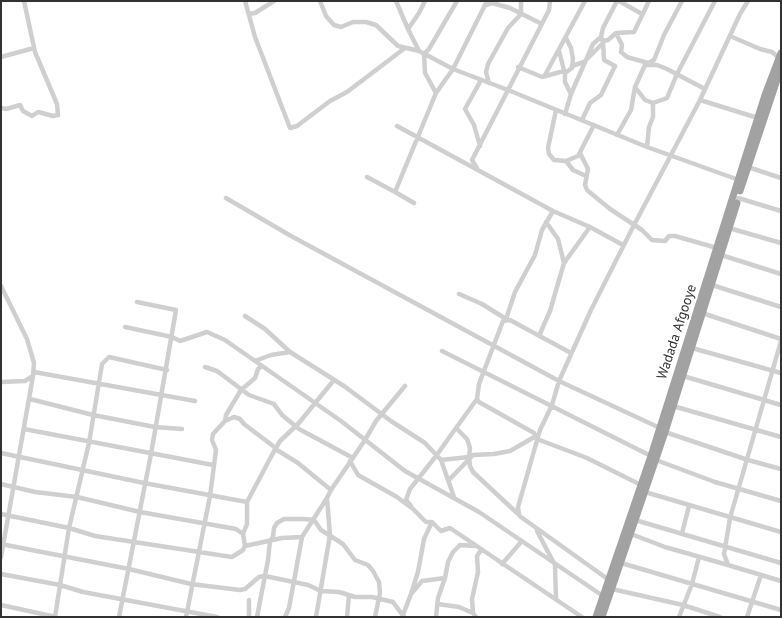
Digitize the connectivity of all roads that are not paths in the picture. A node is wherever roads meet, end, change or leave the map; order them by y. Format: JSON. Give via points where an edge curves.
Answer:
{"nodes":[{"id":1,"x":24,"y":1,"type":"edge"},
{"id":2,"x":245,"y":1,"type":"edge"},
{"id":3,"x":274,"y":1,"type":"edge"},
{"id":4,"x":320,"y":1,"type":"edge"},
{"id":5,"x":396,"y":1,"type":"edge"},
{"id":6,"x":425,"y":1,"type":"edge"},
{"id":7,"x":457,"y":1,"type":"edge"},
{"id":8,"x":521,"y":1,"type":"edge"},
{"id":9,"x":550,"y":1,"type":"edge"},
{"id":10,"x":585,"y":1,"type":"edge"},
{"id":11,"x":618,"y":1,"type":"edge"},
{"id":12,"x":649,"y":1,"type":"edge"},
{"id":13,"x":682,"y":1,"type":"edge"},
{"id":14,"x":715,"y":1,"type":"edge"},
{"id":15,"x":748,"y":1,"type":"edge"},
{"id":16,"x":487,"y":3,"type":"edge"},
{"id":17,"x":249,"y":14,"type":"junction"},
{"id":18,"x":521,"y":14,"type":"junction"},
{"id":19,"x":642,"y":14,"type":"junction"},
{"id":20,"x":542,"y":24,"type":"junction"},
{"id":21,"x":408,"y":28,"type":"junction"},
{"id":22,"x":616,"y":33,"type":"junction"},
{"id":23,"x":730,"y":36,"type":"junction"},
{"id":24,"x":566,"y":38,"type":"junction"},
{"id":25,"x":602,"y":41,"type":"junction"},
{"id":26,"x":34,"y":48,"type":"junction"},
{"id":27,"x":404,"y":48,"type":"junction"},
{"id":28,"x":419,"y":51,"type":"junction"},
{"id":29,"x":559,"y":51,"type":"junction"},
{"id":30,"x":424,"y":54,"type":"junction"},
{"id":31,"x":780,"y":56,"type":"edge"},
{"id":32,"x":1,"y":57,"type":"edge"},
{"id":33,"x":584,"y":62,"type":"junction"},
{"id":34,"x":647,"y":64,"type":"junction"},
{"id":35,"x":572,"y":66,"type":"junction"},
{"id":36,"x":518,"y":67,"type":"junction"},
{"id":37,"x":781,"y":68,"type":"edge"},
{"id":38,"x":453,"y":69,"type":"junction"},
{"id":39,"x":565,"y":72,"type":"junction"},
{"id":40,"x":677,"y":74,"type":"junction"},
{"id":41,"x":545,"y":75,"type":"junction"},
{"id":42,"x":481,"y":80,"type":"junction"},
{"id":43,"x":489,"y":83,"type":"junction"},
{"id":44,"x":634,"y":87,"type":"junction"},
{"id":45,"x":508,"y":90,"type":"junction"},
{"id":46,"x":705,"y":90,"type":"junction"},
{"id":47,"x":436,"y":93,"type":"junction"},
{"id":48,"x":571,"y":94,"type":"junction"},
{"id":49,"x":700,"y":100,"type":"junction"},
{"id":50,"x":653,"y":103,"type":"junction"},
{"id":51,"x":1,"y":108,"type":"edge"},
{"id":52,"x":556,"y":110,"type":"junction"},
{"id":53,"x":565,"y":114,"type":"junction"},
{"id":54,"x":758,"y":118,"type":"junction"},
{"id":55,"x":582,"y":120,"type":"junction"},
{"id":56,"x":397,"y":126,"type":"dead end"},
{"id":57,"x":594,"y":126,"type":"junction"},
{"id":58,"x":617,"y":135,"type":"junction"},
{"id":59,"x":418,"y":138,"type":"junction"},
{"id":60,"x":480,"y":146,"type":"junction"},
{"id":61,"x":647,"y":147,"type":"junction"},
{"id":62,"x":580,"y":153,"type":"junction"},
{"id":63,"x":671,"y":157,"type":"junction"},
{"id":64,"x":566,"y":161,"type":"junction"},
{"id":65,"x":748,"y":168,"type":"junction"},
{"id":66,"x":478,"y":169,"type":"junction"},
{"id":67,"x":586,"y":176,"type":"junction"},
{"id":68,"x":367,"y":177,"type":"dead end"},
{"id":69,"x":781,"y":178,"type":"edge"},
{"id":70,"x":739,"y":180,"type":"junction"},
{"id":71,"x":395,"y":192,"type":"junction"},
{"id":72,"x":226,"y":198,"type":"dead end"},
{"id":73,"x":738,"y":198,"type":"junction"},
{"id":74,"x":414,"y":203,"type":"dead end"},
{"id":75,"x":553,"y":211,"type":"junction"},
{"id":76,"x":781,"y":211,"type":"edge"},
{"id":77,"x":546,"y":222,"type":"junction"},
{"id":78,"x":634,"y":224,"type":"junction"},
{"id":79,"x":590,"y":227,"type":"junction"},
{"id":80,"x":729,"y":228,"type":"junction"},
{"id":81,"x":781,"y":244,"type":"edge"},
{"id":82,"x":623,"y":245,"type":"junction"},
{"id":83,"x":719,"y":251,"type":"junction"},
{"id":84,"x":564,"y":263,"type":"junction"},
{"id":85,"x":781,"y":274,"type":"edge"},
{"id":86,"x":712,"y":285,"type":"junction"},
{"id":87,"x":1,"y":286,"type":"edge"},
{"id":88,"x":459,"y":294,"type":"dead end"},
{"id":89,"x":137,"y":302,"type":"dead end"},
{"id":90,"x":781,"y":307,"type":"edge"},
{"id":91,"x":702,"y":313,"type":"junction"},
{"id":92,"x":245,"y":316,"type":"dead end"},
{"id":93,"x":506,"y":319,"type":"junction"},
{"id":94,"x":125,"y":327,"type":"dead end"},
{"id":95,"x":539,"y":336,"type":"junction"},
{"id":96,"x":172,"y":337,"type":"junction"},
{"id":97,"x":781,"y":340,"type":"edge"},
{"id":98,"x":494,"y":345,"type":"junction"},
{"id":99,"x":692,"y":348,"type":"junction"},
{"id":100,"x":442,"y":351,"type":"dead end"},
{"id":101,"x":290,"y":352,"type":"junction"},
{"id":102,"x":571,"y":353,"type":"junction"},
{"id":103,"x":255,"y":361,"type":"junction"},
{"id":104,"x":262,"y":366,"type":"junction"},
{"id":105,"x":205,"y":368,"type":"dead end"},
{"id":106,"x":167,"y":370,"type":"junction"},
{"id":107,"x":773,"y":370,"type":"junction"},
{"id":108,"x":484,"y":373,"type":"junction"},
{"id":109,"x":781,"y":373,"type":"edge"},
{"id":110,"x":34,"y":374,"type":"junction"},
{"id":111,"x":683,"y":376,"type":"junction"},
{"id":112,"x":334,"y":380,"type":"junction"},
{"id":113,"x":559,"y":381,"type":"junction"},
{"id":114,"x":1,"y":382,"type":"edge"},
{"id":115,"x":98,"y":384,"type":"junction"},
{"id":116,"x":405,"y":386,"type":"dead end"},
{"id":117,"x":241,"y":390,"type":"junction"},
{"id":118,"x":162,"y":396,"type":"junction"},
{"id":119,"x":30,"y":399,"type":"junction"},
{"id":120,"x":477,"y":399,"type":"junction"},
{"id":121,"x":764,"y":400,"type":"junction"},
{"id":122,"x":195,"y":401,"type":"dead end"},
{"id":123,"x":316,"y":403,"type":"junction"},
{"id":124,"x":552,"y":405,"type":"junction"},
{"id":125,"x":781,"y":405,"type":"edge"},
{"id":126,"x":673,"y":406,"type":"junction"},
{"id":127,"x":382,"y":413,"type":"junction"},
{"id":128,"x":94,"y":415,"type":"junction"},
{"id":129,"x":225,"y":421,"type":"junction"},
{"id":130,"x":296,"y":426,"type":"junction"},
{"id":131,"x":156,"y":427,"type":"junction"},
{"id":132,"x":456,"y":428,"type":"junction"},
{"id":133,"x":182,"y":429,"type":"dead end"},
{"id":134,"x":24,"y":430,"type":"junction"},
{"id":135,"x":663,"y":430,"type":"junction"},
{"id":136,"x":756,"y":430,"type":"junction"},
{"id":137,"x":781,"y":437,"type":"edge"},
{"id":138,"x":537,"y":438,"type":"junction"},
{"id":139,"x":365,"y":440,"type":"junction"},
{"id":140,"x":89,"y":443,"type":"junction"},
{"id":141,"x":276,"y":449,"type":"junction"},
{"id":142,"x":1,"y":453,"type":"edge"},
{"id":143,"x":151,"y":454,"type":"junction"},
{"id":144,"x":436,"y":456,"type":"junction"},
{"id":145,"x":19,"y":457,"type":"junction"},
{"id":146,"x":469,"y":457,"type":"junction"},
{"id":147,"x":653,"y":458,"type":"junction"},
{"id":148,"x":351,"y":460,"type":"junction"},
{"id":149,"x":441,"y":460,"type":"junction"},
{"id":150,"x":748,"y":460,"type":"junction"},
{"id":151,"x":213,"y":465,"type":"junction"},
{"id":152,"x":781,"y":469,"type":"edge"},
{"id":153,"x":82,"y":471,"type":"junction"},
{"id":154,"x":418,"y":478,"type":"junction"},
{"id":155,"x":449,"y":480,"type":"junction"},
{"id":156,"x":144,"y":483,"type":"junction"},
{"id":157,"x":1,"y":484,"type":"edge"},
{"id":158,"x":641,"y":485,"type":"junction"},
{"id":159,"x":12,"y":487,"type":"junction"},
{"id":160,"x":739,"y":488,"type":"junction"},
{"id":161,"x":331,"y":490,"type":"junction"},
{"id":162,"x":645,"y":492,"type":"junction"},
{"id":163,"x":210,"y":496,"type":"junction"},
{"id":164,"x":77,"y":497,"type":"junction"},
{"id":165,"x":327,"y":498,"type":"junction"},
{"id":166,"x":454,"y":498,"type":"junction"},
{"id":167,"x":781,"y":501,"type":"edge"},
{"id":168,"x":247,"y":502,"type":"junction"},
{"id":169,"x":689,"y":506,"type":"junction"},
{"id":170,"x":413,"y":509,"type":"junction"},
{"id":171,"x":140,"y":512,"type":"junction"},
{"id":172,"x":1,"y":514,"type":"edge"},
{"id":173,"x":519,"y":514,"type":"junction"},
{"id":174,"x":7,"y":515,"type":"junction"},
{"id":175,"x":730,"y":518,"type":"junction"},
{"id":176,"x":314,"y":520,"type":"junction"},
{"id":177,"x":635,"y":520,"type":"junction"},
{"id":178,"x":432,"y":522,"type":"junction"},
{"id":179,"x":204,"y":524,"type":"junction"},
{"id":180,"x":69,"y":528,"type":"junction"},
{"id":181,"x":536,"y":529,"type":"junction"},
{"id":182,"x":781,"y":532,"type":"edge"},
{"id":183,"x":682,"y":533,"type":"junction"},
{"id":184,"x":243,"y":534,"type":"junction"},
{"id":185,"x":631,"y":534,"type":"junction"},
{"id":186,"x":330,"y":535,"type":"junction"},
{"id":187,"x":302,"y":537,"type":"junction"},
{"id":188,"x":270,"y":541,"type":"junction"},
{"id":189,"x":134,"y":542,"type":"junction"},
{"id":190,"x":521,"y":542,"type":"junction"},
{"id":191,"x":2,"y":544,"type":"edge"},
{"id":192,"x":246,"y":546,"type":"junction"},
{"id":193,"x":476,"y":546,"type":"junction"},
{"id":194,"x":724,"y":546,"type":"junction"},
{"id":195,"x":481,"y":550,"type":"junction"},
{"id":196,"x":198,"y":552,"type":"junction"},
{"id":197,"x":1,"y":557,"type":"edge"},
{"id":198,"x":64,"y":557,"type":"junction"},
{"id":199,"x":699,"y":557,"type":"junction"},
{"id":200,"x":621,"y":563,"type":"junction"},
{"id":201,"x":781,"y":563,"type":"edge"},
{"id":202,"x":502,"y":564,"type":"junction"},
{"id":203,"x":556,"y":565,"type":"junction"},
{"id":204,"x":728,"y":565,"type":"junction"},
{"id":205,"x":129,"y":569,"type":"junction"},
{"id":206,"x":1,"y":574,"type":"edge"},
{"id":207,"x":761,"y":575,"type":"junction"},
{"id":208,"x":265,"y":576,"type":"junction"},
{"id":209,"x":445,"y":578,"type":"junction"},
{"id":210,"x":609,"y":580,"type":"junction"},
{"id":211,"x":781,"y":581,"type":"edge"},
{"id":212,"x":293,"y":582,"type":"junction"},
{"id":213,"x":191,"y":584,"type":"junction"},
{"id":214,"x":692,"y":584,"type":"junction"},
{"id":215,"x":60,"y":585,"type":"junction"},
{"id":216,"x":612,"y":589,"type":"junction"},
{"id":217,"x":321,"y":591,"type":"junction"},
{"id":218,"x":411,"y":594,"type":"junction"},
{"id":219,"x":349,"y":595,"type":"junction"},
{"id":220,"x":604,"y":596,"type":"junction"},
{"id":221,"x":122,"y":598,"type":"junction"},
{"id":222,"x":379,"y":599,"type":"junction"},
{"id":223,"x":556,"y":599,"type":"junction"},
{"id":224,"x":249,"y":600,"type":"dead end"},
{"id":225,"x":753,"y":601,"type":"junction"},
{"id":226,"x":438,"y":604,"type":"junction"},
{"id":227,"x":1,"y":605,"type":"edge"},
{"id":228,"x":683,"y":605,"type":"junction"},
{"id":229,"x":781,"y":610,"type":"edge"},
{"id":230,"x":186,"y":611,"type":"junction"},
{"id":231,"x":474,"y":615,"type":"edge"},
{"id":232,"x":404,"y":616,"type":"edge"},
{"id":233,"x":55,"y":617,"type":"edge"},
{"id":234,"x":119,"y":617,"type":"edge"},
{"id":235,"x":186,"y":617,"type":"edge"},
{"id":236,"x":217,"y":617,"type":"edge"},
{"id":237,"x":249,"y":617,"type":"edge"},
{"id":238,"x":257,"y":617,"type":"edge"},
{"id":239,"x":285,"y":617,"type":"edge"},
{"id":240,"x":316,"y":617,"type":"edge"},
{"id":241,"x":347,"y":617,"type":"edge"},
{"id":242,"x":375,"y":617,"type":"edge"},
{"id":243,"x":436,"y":617,"type":"edge"},
{"id":244,"x":582,"y":617,"type":"edge"},
{"id":245,"x":596,"y":617,"type":"edge"},
{"id":246,"x":602,"y":617,"type":"edge"},
{"id":247,"x":679,"y":617,"type":"edge"},
{"id":248,"x":720,"y":617,"type":"edge"},
{"id":249,"x":747,"y":617,"type":"edge"}],
"edges":[{"from":1,"to":26,"type":"street"},
{"from":2,"to":17,"type":"street"},
{"from":3,"to":17,"type":"street"},
{"from":4,"to":27,"type":"street","via":[[326,16],[334,25],[341,27],[360,22],[376,25],[398,46]]},
{"from":5,"to":21,"type":"street"},
{"from":6,"to":21,"type":"street"},
{"from":7,"to":30,"type":"street"},
{"from":8,"to":18,"type":"street"},
{"from":9,"to":20,"type":"street","via":[[549,10]]},
{"from":10,"to":24,"type":"street"},
{"from":11,"to":19,"type":"street"},
{"from":11,"to":25,"type":"street"},
{"from":12,"to":19,"type":"street"},
{"from":13,"to":34,"type":"street","via":[[654,60]]},
{"from":14,"to":40,"type":"street"},
{"from":15,"to":23,"type":"street"},
{"from":16,"to":18,"type":"street"},
{"from":16,"to":38,"type":"street","via":[[479,14]]},
{"from":17,"to":27,"type":"street","via":[[255,37],[290,128],[297,126],[330,101],[347,92]]},
{"from":18,"to":20,"type":"street"},
{"from":18,"to":43,"type":"street","via":[[508,28],[488,64],[486,72]]},
{"from":19,"to":22,"type":"street","via":[[634,32]]},
{"from":20,"to":36,"type":"street"},
{"from":21,"to":28,"type":"street"},
{"from":22,"to":25,"type":"street","via":[[608,40]]},
{"from":22,"to":34,"type":"street","via":[[622,45],[621,52],[627,57]]},
{"from":23,"to":31,"type":"street"},
{"from":23,"to":46,"type":"street"},
{"from":24,"to":29,"type":"street"},
{"from":24,"to":35,"type":"street","via":[[573,54]]},
{"from":25,"to":33,"type":"street"},
{"from":25,"to":33,"type":"street","via":[[593,44]]},
{"from":25,"to":55,"type":"street","via":[[604,60],[615,66],[601,95],[590,103]]},
{"from":26,"to":32,"type":"street"},
{"from":26,"to":51,"type":"street","via":[[57,104],[58,115],[38,112],[32,116],[23,111],[20,105]]},
{"from":27,"to":28,"type":"street"},
{"from":28,"to":30,"type":"street"},
{"from":29,"to":39,"type":"street"},
{"from":29,"to":41,"type":"street"},
{"from":30,"to":38,"type":"street"},
{"from":30,"to":47,"type":"street","via":[[425,74]]},
{"from":31,"to":54,"type":"highway","name":"Wadada Afgooye"},
{"from":33,"to":35,"type":"street"},
{"from":33,"to":48,"type":"street"},
{"from":34,"to":40,"type":"street","via":[[657,65]]},
{"from":34,"to":44,"type":"street"},
{"from":35,"to":39,"type":"street","via":[[570,71]]},
{"from":36,"to":41,"type":"street","via":[[539,77]]},
{"from":36,"to":45,"type":"street"},
{"from":37,"to":65,"type":"highway","name":"Wadada Afgooye"},
{"from":38,"to":42,"type":"street"},
{"from":38,"to":47,"type":"street"},
{"from":39,"to":41,"type":"street"},
{"from":39,"to":48,"type":"street","via":[[565,82]]},
{"from":40,"to":46,"type":"street"},
{"from":40,"to":50,"type":"street","via":[[667,98]]},
{"from":42,"to":43,"type":"street"},
{"from":42,"to":60,"type":"street","via":[[465,108],[474,125]]},
{"from":43,"to":45,"type":"street"},
{"from":44,"to":50,"type":"street","via":[[645,100]]},
{"from":44,"to":58,"type":"street","via":[[631,110]]},
{"from":45,"to":52,"type":"street"},
{"from":45,"to":60,"type":"street"},
{"from":46,"to":49,"type":"street"},
{"from":47,"to":59,"type":"street"},
{"from":48,"to":53,"type":"street"},
{"from":49,"to":54,"type":"street"},
{"from":49,"to":63,"type":"street"},
{"from":50,"to":61,"type":"street"},
{"from":52,"to":53,"type":"street"},
{"from":52,"to":64,"type":"street","via":[[549,154],[554,160]]},
{"from":53,"to":55,"type":"street"},
{"from":54,"to":70,"type":"highway","name":"Wadada Afgooye"},
{"from":55,"to":57,"type":"street"},
{"from":56,"to":59,"type":"street"},
{"from":57,"to":58,"type":"street"},
{"from":57,"to":62,"type":"street"},
{"from":58,"to":61,"type":"street"},
{"from":59,"to":66,"type":"street"},
{"from":59,"to":71,"type":"street"},
{"from":60,"to":66,"type":"street","via":[[472,160]]},
{"from":61,"to":63,"type":"street"},
{"from":62,"to":64,"type":"street"},
{"from":62,"to":67,"type":"street","via":[[587,166]]},
{"from":63,"to":70,"type":"street"},
{"from":63,"to":78,"type":"street"},
{"from":64,"to":67,"type":"street","via":[[573,170]]},
{"from":65,"to":69,"type":"street"},
{"from":65,"to":73,"type":"highway","name":"Wadada Afgooye"},
{"from":66,"to":75,"type":"street"},
{"from":67,"to":78,"type":"street","via":[[587,190]]},
{"from":68,"to":71,"type":"street"},
{"from":70,"to":83,"type":"highway","name":"Wadada Afgooye"},
{"from":71,"to":74,"type":"street"},
{"from":72,"to":98,"type":"street","via":[[291,236]]},
{"from":73,"to":76,"type":"street"},
{"from":73,"to":80,"type":"highway","name":"Wadada Afgooye"},
{"from":75,"to":77,"type":"street"},
{"from":75,"to":79,"type":"street"},
{"from":77,"to":84,"type":"street","via":[[558,239]]},
{"from":77,"to":93,"type":"street","via":[[535,254],[515,292]]},
{"from":78,"to":82,"type":"street"},
{"from":78,"to":83,"type":"street","via":[[652,240],[665,241],[669,236],[675,236]]},
{"from":79,"to":82,"type":"street"},
{"from":79,"to":84,"type":"street"},
{"from":80,"to":81,"type":"street"},
{"from":80,"to":83,"type":"highway","name":"Wadada Afgooye"},
{"from":82,"to":102,"type":"street"},
{"from":83,"to":85,"type":"street"},
{"from":83,"to":86,"type":"highway","name":"Wadada Afgooye"},
{"from":83,"to":135,"type":"highway","name":"Wadada Afgooye"},
{"from":84,"to":95,"type":"street","via":[[550,311]]},
{"from":86,"to":90,"type":"street"},
{"from":86,"to":91,"type":"highway","name":"Wadada Afgooye"},
{"from":87,"to":110,"type":"street","via":[[27,339],[34,363]]},
{"from":88,"to":93,"type":"street"},
{"from":89,"to":96,"type":"street","via":[[176,310]]},
{"from":91,"to":97,"type":"street"},
{"from":91,"to":99,"type":"highway","name":"Wadada Afgooye"},
{"from":92,"to":101,"type":"street","via":[[265,329]]},
{"from":93,"to":95,"type":"street"},
{"from":93,"to":98,"type":"street"},
{"from":94,"to":96,"type":"street"},
{"from":95,"to":102,"type":"street"},
{"from":96,"to":103,"type":"street","via":[[180,341],[207,332],[225,340]]},
{"from":96,"to":106,"type":"street"},
{"from":97,"to":107,"type":"street"},
{"from":98,"to":108,"type":"street"},
{"from":98,"to":113,"type":"street"},
{"from":99,"to":107,"type":"street"},
{"from":99,"to":111,"type":"highway","name":"Wadada Afgooye"},
{"from":100,"to":108,"type":"street"},
{"from":101,"to":103,"type":"street"},
{"from":101,"to":112,"type":"street"},
{"from":102,"to":113,"type":"street"},
{"from":103,"to":104,"type":"street"},
{"from":104,"to":117,"type":"street","via":[[255,378]]},
{"from":104,"to":123,"type":"street"},
{"from":105,"to":117,"type":"street","via":[[217,372]]},
{"from":106,"to":115,"type":"street","via":[[109,357],[102,364]]},
{"from":106,"to":118,"type":"street"},
{"from":107,"to":109,"type":"street"},
{"from":107,"to":121,"type":"street"},
{"from":108,"to":120,"type":"street"},
{"from":108,"to":124,"type":"street"},
{"from":110,"to":114,"type":"street","via":[[25,381]]},
{"from":110,"to":115,"type":"street"},
{"from":110,"to":119,"type":"street"},
{"from":111,"to":121,"type":"street"},
{"from":111,"to":126,"type":"highway","name":"Wadada Afgooye"},
{"from":112,"to":123,"type":"street"},
{"from":112,"to":127,"type":"street"},
{"from":113,"to":124,"type":"street"},
{"from":113,"to":135,"type":"street"},
{"from":115,"to":118,"type":"street"},
{"from":115,"to":128,"type":"street"},
{"from":116,"to":127,"type":"street"},
{"from":117,"to":129,"type":"street"},
{"from":117,"to":130,"type":"street","via":[[274,404]]},
{"from":118,"to":122,"type":"street"},
{"from":118,"to":131,"type":"street"},
{"from":119,"to":128,"type":"street"},
{"from":119,"to":134,"type":"street"},
{"from":120,"to":132,"type":"street"},
{"from":120,"to":138,"type":"street"},
{"from":121,"to":125,"type":"street"},
{"from":121,"to":136,"type":"street"},
{"from":123,"to":130,"type":"street"},
{"from":123,"to":139,"type":"street"},
{"from":124,"to":138,"type":"street"},
{"from":124,"to":147,"type":"street"},
{"from":126,"to":135,"type":"highway","name":"Wadada Afgooye"},
{"from":126,"to":136,"type":"street"},
{"from":127,"to":139,"type":"street"},
{"from":127,"to":144,"type":"street","via":[[425,443]]},
{"from":128,"to":131,"type":"street"},
{"from":128,"to":140,"type":"street"},
{"from":129,"to":141,"type":"street","via":[[234,416],[240,419]]},
{"from":129,"to":151,"type":"street","via":[[213,434],[212,440],[216,450]]},
{"from":130,"to":141,"type":"street","via":[[280,441]]},
{"from":130,"to":148,"type":"street"},
{"from":131,"to":133,"type":"street"},
{"from":131,"to":143,"type":"street"},
{"from":132,"to":144,"type":"street"},
{"from":132,"to":146,"type":"street","via":[[467,439]]},
{"from":134,"to":140,"type":"street"},
{"from":134,"to":145,"type":"street"},
{"from":135,"to":147,"type":"highway","name":"Wadada Afgooye"},
{"from":135,"to":150,"type":"street"},
{"from":136,"to":137,"type":"street"},
{"from":136,"to":150,"type":"street"},
{"from":138,"to":146,"type":"street","via":[[510,452]]},
{"from":138,"to":158,"type":"street","via":[[587,458]]},
{"from":138,"to":173,"type":"street","via":[[518,507]]},
{"from":139,"to":148,"type":"street"},
{"from":139,"to":154,"type":"street"},
{"from":140,"to":143,"type":"street"},
{"from":140,"to":153,"type":"street"},
{"from":141,"to":161,"type":"street","via":[[298,462],[322,485]]},
{"from":141,"to":168,"type":"street"},
{"from":142,"to":145,"type":"street"},
{"from":143,"to":151,"type":"street"},
{"from":143,"to":156,"type":"street"},
{"from":144,"to":149,"type":"street"},
{"from":144,"to":154,"type":"street"},
{"from":145,"to":153,"type":"street"},
{"from":145,"to":159,"type":"street"},
{"from":146,"to":149,"type":"street"},
{"from":146,"to":155,"type":"street"},
{"from":146,"to":173,"type":"street","via":[[473,472]]},
{"from":147,"to":158,"type":"highway","name":"Wadada Afgooye"},
{"from":147,"to":160,"type":"street","via":[[715,482]]},
{"from":147,"to":162,"type":"highway","name":"Wadada Afgooye"},
{"from":148,"to":161,"type":"street"},
{"from":148,"to":170,"type":"street","via":[[358,475]]},
{"from":149,"to":155,"type":"street"},
{"from":150,"to":152,"type":"street"},
{"from":150,"to":160,"type":"street"},
{"from":151,"to":163,"type":"street"},
{"from":153,"to":156,"type":"street"},
{"from":153,"to":164,"type":"street"},
{"from":154,"to":166,"type":"street"},
{"from":154,"to":170,"type":"street","via":[[406,500]]},
{"from":155,"to":166,"type":"street"},
{"from":156,"to":163,"type":"street"},
{"from":156,"to":171,"type":"street"},
{"from":157,"to":159,"type":"street"},
{"from":158,"to":210,"type":"highway","name":"Wadada Afgooye"},
{"from":159,"to":164,"type":"street"},
{"from":159,"to":174,"type":"street"},
{"from":160,"to":167,"type":"street"},
{"from":160,"to":175,"type":"street"},
{"from":161,"to":165,"type":"street"},
{"from":162,"to":169,"type":"street"},
{"from":162,"to":177,"type":"highway","name":"Wadada Afgooye"},
{"from":163,"to":168,"type":"street"},
{"from":163,"to":179,"type":"street"},
{"from":164,"to":171,"type":"street"},
{"from":164,"to":180,"type":"street"},
{"from":165,"to":176,"type":"street"},
{"from":165,"to":186,"type":"street"},
{"from":166,"to":190,"type":"street","via":[[479,512]]},
{"from":168,"to":184,"type":"street","via":[[247,524]]},
{"from":169,"to":175,"type":"street"},
{"from":169,"to":183,"type":"street"},
{"from":170,"to":178,"type":"street","via":[[426,522]]},
{"from":171,"to":179,"type":"street"},
{"from":171,"to":189,"type":"street"},
{"from":172,"to":174,"type":"street"},
{"from":173,"to":181,"type":"street"},
{"from":174,"to":180,"type":"street"},
{"from":174,"to":191,"type":"street"},
{"from":175,"to":182,"type":"street"},
{"from":175,"to":194,"type":"street"},
{"from":176,"to":186,"type":"street","via":[[321,530]]},
{"from":176,"to":187,"type":"street"},
{"from":176,"to":188,"type":"street","via":[[284,519],[277,523]]},
{"from":177,"to":183,"type":"street"},
{"from":177,"to":185,"type":"highway","name":"Wadada Afgooye"},
{"from":178,"to":193,"type":"street","via":[[441,531],[450,528]]},
{"from":178,"to":218,"type":"street","via":[[424,539]]},
{"from":179,"to":184,"type":"street","via":[[236,529]]},
{"from":179,"to":196,"type":"street"},
{"from":180,"to":189,"type":"street","via":[[95,536]]},
{"from":180,"to":198,"type":"street"},
{"from":181,"to":203,"type":"street"},
{"from":181,"to":210,"type":"street"},
{"from":183,"to":194,"type":"street"},
{"from":184,"to":192,"type":"street"},
{"from":185,"to":199,"type":"street"},
{"from":185,"to":200,"type":"highway","name":"Wadada Afgooye"},
{"from":186,"to":217,"type":"street"},
{"from":186,"to":222,"type":"street","via":[[343,544],[355,560],[368,565],[373,571],[379,582]]},
{"from":187,"to":188,"type":"street"},
{"from":187,"to":212,"type":"street"},
{"from":188,"to":192,"type":"street"},
{"from":188,"to":208,"type":"street"},
{"from":189,"to":196,"type":"street"},
{"from":189,"to":205,"type":"street"},
{"from":190,"to":202,"type":"street"},
{"from":190,"to":203,"type":"street"},
{"from":191,"to":197,"type":"street"},
{"from":191,"to":198,"type":"street"},
{"from":192,"to":196,"type":"street","via":[[232,557]]},
{"from":193,"to":195,"type":"street"},
{"from":193,"to":209,"type":"street","via":[[460,545],[453,552]]},
{"from":194,"to":201,"type":"street"},
{"from":194,"to":204,"type":"street","via":[[724,557]]},
{"from":195,"to":202,"type":"street"},
{"from":195,"to":231,"type":"street","via":[[477,556],[478,572],[472,599]]},
{"from":196,"to":213,"type":"street"},
{"from":198,"to":205,"type":"street"},
{"from":198,"to":215,"type":"street"},
{"from":199,"to":204,"type":"street"},
{"from":199,"to":214,"type":"street"},
{"from":200,"to":214,"type":"street"},
{"from":200,"to":216,"type":"highway","name":"Wadada Afgooye"},
{"from":202,"to":223,"type":"street"},
{"from":203,"to":220,"type":"street"},
{"from":203,"to":223,"type":"street"},
{"from":204,"to":207,"type":"street"},
{"from":205,"to":213,"type":"street"},
{"from":205,"to":221,"type":"street"},
{"from":206,"to":215,"type":"street"},
{"from":207,"to":211,"type":"street"},
{"from":207,"to":225,"type":"street"},
{"from":208,"to":212,"type":"street"},
{"from":208,"to":213,"type":"street","via":[[259,577],[240,590]]},
{"from":208,"to":238,"type":"street"},
{"from":209,"to":218,"type":"street","via":[[422,581]]},
{"from":209,"to":226,"type":"street"},
{"from":210,"to":220,"type":"highway","name":"Wadada Afgooye"},
{"from":212,"to":217,"type":"street"},
{"from":212,"to":239,"type":"street"},
{"from":213,"to":230,"type":"street"},
{"from":214,"to":225,"type":"street"},
{"from":214,"to":228,"type":"street"},
{"from":215,"to":221,"type":"street","via":[[83,592]]},
{"from":215,"to":233,"type":"street"},
{"from":216,"to":228,"type":"street"},
{"from":216,"to":246,"type":"highway","name":"Wadada Afgooye"},
{"from":217,"to":219,"type":"street"},
{"from":217,"to":240,"type":"street"},
{"from":218,"to":232,"type":"street"},
{"from":219,"to":222,"type":"street"},
{"from":219,"to":241,"type":"street"},
{"from":220,"to":245,"type":"highway","name":"Wadada Afgooye"},
{"from":221,"to":230,"type":"street"},
{"from":221,"to":234,"type":"street"},
{"from":222,"to":232,"type":"street","via":[[393,602]]},
{"from":222,"to":242,"type":"street"},
{"from":223,"to":244,"type":"street"},
{"from":224,"to":237,"type":"street"},
{"from":225,"to":229,"type":"street"},
{"from":225,"to":249,"type":"street"},
{"from":226,"to":231,"type":"street","via":[[458,607]]},
{"from":226,"to":243,"type":"street"},
{"from":227,"to":233,"type":"street"},
{"from":228,"to":247,"type":"street"},
{"from":228,"to":248,"type":"street"},
{"from":230,"to":235,"type":"street"},
{"from":230,"to":236,"type":"street"}]}
